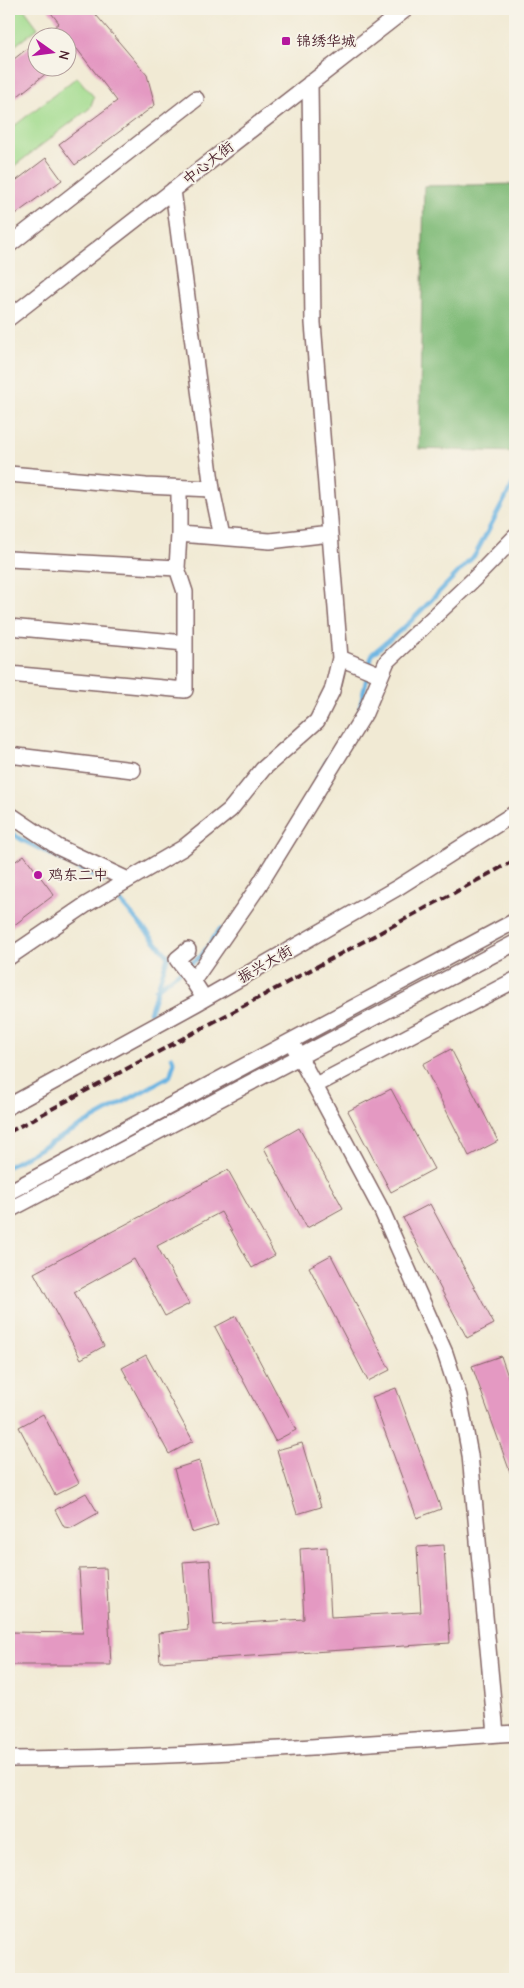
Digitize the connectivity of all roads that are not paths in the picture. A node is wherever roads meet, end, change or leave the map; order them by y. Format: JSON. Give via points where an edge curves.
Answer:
{"nodes":[{"id":1,"x":406,"y":9,"type":"edge"},
{"id":2,"x":310,"y":83,"type":"junction"},
{"id":3,"x":196,"y":99,"type":"dead end"},
{"id":4,"x":173,"y":190,"type":"junction"},
{"id":5,"x":9,"y":245,"type":"edge"},
{"id":6,"x":9,"y":318,"type":"edge"},
{"id":7,"x":9,"y":474,"type":"edge"},
{"id":8,"x":179,"y":488,"type":"junction"},
{"id":9,"x":212,"y":489,"type":"junction"},
{"id":10,"x":179,"y":534,"type":"junction"},
{"id":11,"x":330,"y":534,"type":"junction"},
{"id":12,"x":222,"y":537,"type":"junction"},
{"id":13,"x":515,"y":537,"type":"edge"},
{"id":14,"x":9,"y":559,"type":"edge"},
{"id":15,"x":177,"y":568,"type":"junction"},
{"id":16,"x":9,"y":628,"type":"edge"},
{"id":17,"x":185,"y":643,"type":"junction"},
{"id":18,"x":340,"y":658,"type":"junction"},
{"id":19,"x":9,"y":674,"type":"edge"},
{"id":20,"x":381,"y":675,"type":"junction"},
{"id":21,"x":9,"y":755,"type":"edge"},
{"id":22,"x":133,"y":770,"type":"dead end"},
{"id":23,"x":515,"y":813,"type":"edge"},
{"id":24,"x":9,"y":814,"type":"edge"},
{"id":25,"x":128,"y":880,"type":"junction"},
{"id":26,"x":515,"y":921,"type":"edge"},
{"id":27,"x":515,"y":943,"type":"edge"},
{"id":28,"x":188,"y":950,"type":"dead end"},
{"id":29,"x":9,"y":957,"type":"edge"},
{"id":30,"x":515,"y":980,"type":"edge"},
{"id":31,"x":193,"y":981,"type":"junction"},
{"id":32,"x":204,"y":998,"type":"junction"},
{"id":33,"x":290,"y":1041,"type":"junction"},
{"id":34,"x":316,"y":1085,"type":"junction"},
{"id":35,"x":9,"y":1106,"type":"edge"},
{"id":36,"x":9,"y":1192,"type":"edge"},
{"id":37,"x":9,"y":1210,"type":"edge"},
{"id":38,"x":515,"y":1733,"type":"edge"},
{"id":39,"x":496,"y":1734,"type":"junction"},
{"id":40,"x":9,"y":1759,"type":"edge"}],
"edges":[{"from":1,"to":2,"type":"street","name":"中心大街"},
{"from":2,"to":4,"type":"street","name":"中心大街"},
{"from":2,"to":11,"type":"street","via":[[313,323]]},
{"from":3,"to":5,"type":"street"},
{"from":4,"to":6,"type":"street","name":"中心大街"},
{"from":4,"to":9,"type":"street"},
{"from":7,"to":8,"type":"street"},
{"from":8,"to":9,"type":"street"},
{"from":8,"to":10,"type":"street"},
{"from":9,"to":12,"type":"street"},
{"from":10,"to":12,"type":"street"},
{"from":10,"to":15,"type":"street"},
{"from":11,"to":12,"type":"street","via":[[270,541]]},
{"from":11,"to":18,"type":"street"},
{"from":13,"to":20,"type":"street","via":[[387,661]]},
{"from":14,"to":15,"type":"street"},
{"from":15,"to":17,"type":"street","via":[[185,592]]},
{"from":16,"to":17,"type":"street"},
{"from":17,"to":19,"type":"street","via":[[185,690]]},
{"from":18,"to":20,"type":"street"},
{"from":18,"to":25,"type":"street","via":[[332,691],[317,721],[263,769],[230,810],[183,848]]},
{"from":20,"to":31,"type":"street","via":[[364,713],[258,887]]},
{"from":21,"to":22,"type":"street"},
{"from":23,"to":32,"type":"street","name":"振兴大街","via":[[396,888]]},
{"from":24,"to":25,"type":"street","via":[[58,847]]},
{"from":25,"to":29,"type":"street"},
{"from":26,"to":33,"type":"street"},
{"from":27,"to":37,"type":"street"},
{"from":28,"to":31,"type":"street","via":[[177,959]]},
{"from":30,"to":34,"type":"street"},
{"from":31,"to":32,"type":"street"},
{"from":32,"to":35,"type":"street","name":"振兴大街"},
{"from":33,"to":34,"type":"street"},
{"from":33,"to":36,"type":"street"},
{"from":34,"to":39,"type":"street","via":[[382,1211],[445,1353],[460,1396],[470,1454]]},
{"from":38,"to":39,"type":"street"},
{"from":39,"to":40,"type":"street","via":[[79,1758]]}]}
